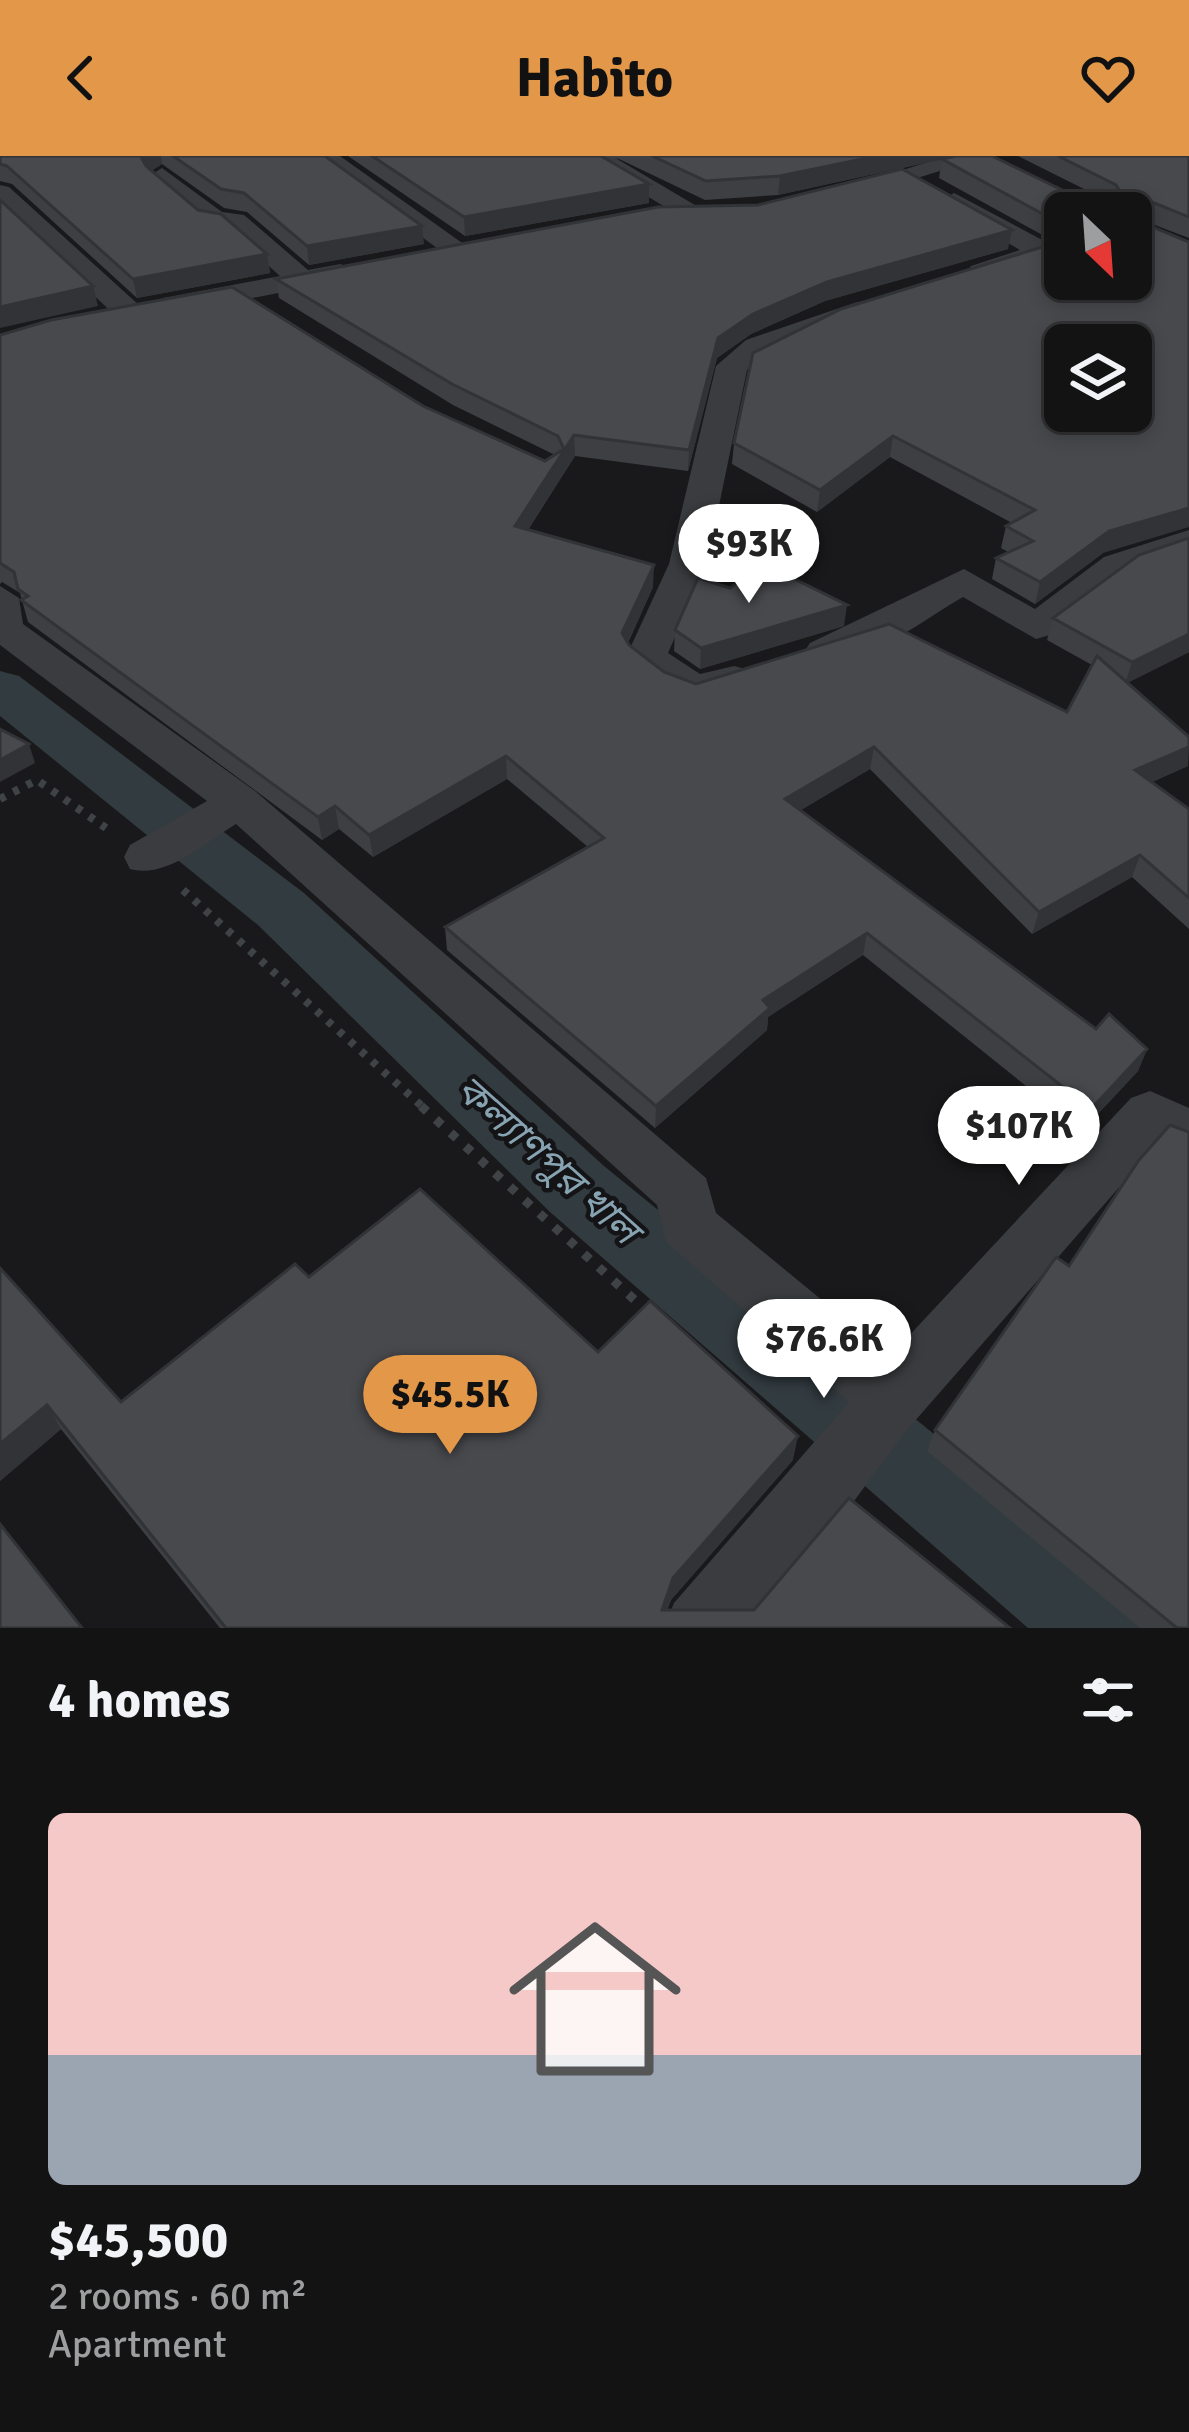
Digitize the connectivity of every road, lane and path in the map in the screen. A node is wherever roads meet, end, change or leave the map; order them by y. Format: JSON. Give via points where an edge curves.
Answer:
{"nodes":[{"id":1,"x":323,"y":156,"type":"edge"},
{"id":2,"x":592,"y":156,"type":"edge"},
{"id":3,"x":986,"y":159,"type":"edge"},
{"id":4,"x":917,"y":167,"type":"edge"},
{"id":5,"x":162,"y":176,"type":"edge"},
{"id":6,"x":0,"y":193,"type":"edge"},
{"id":7,"x":817,"y":197,"type":"edge"},
{"id":8,"x":635,"y":217,"type":"edge"},
{"id":9,"x":495,"y":242,"type":"edge"},
{"id":10,"x":458,"y":250,"type":"junction"},
{"id":11,"x":413,"y":259,"type":"edge"},
{"id":12,"x":369,"y":267,"type":"edge"},
{"id":13,"x":303,"y":280,"type":"junction"},
{"id":14,"x":947,"y":282,"type":"edge"},
{"id":15,"x":241,"y":292,"type":"junction"},
{"id":16,"x":881,"y":303,"type":"edge"},
{"id":17,"x":130,"y":313,"type":"junction"},
{"id":18,"x":276,"y":314,"type":"edge"},
{"id":19,"x":89,"y":320,"type":"edge"},
{"id":20,"x":1189,"y":541,"type":"edge"},
{"id":21,"x":0,"y":598,"type":"edge"},
{"id":22,"x":0,"y":799,"type":"edge"},
{"id":23,"x":223,"y":812,"type":"junction"},
{"id":24,"x":157,"y":852,"type":"junction"},
{"id":25,"x":1189,"y":1136,"type":"edge"},
{"id":26,"x":656,"y":1319,"type":"edge"},
{"id":27,"x":873,"y":1422,"type":"junction"},
{"id":28,"x":699,"y":1628,"type":"edge"}],
"edges":[{"from":1,"to":10,"type":"street"},
{"from":2,"to":8,"type":"street","via":[[706,212]]},
{"from":3,"to":4,"type":"street"},
{"from":4,"to":7,"type":"street"},
{"from":4,"to":14,"type":"street","via":[[1036,248]]},
{"from":5,"to":13,"type":"street","via":[[214,220],[234,221]]},
{"from":6,"to":17,"type":"street"},
{"from":9,"to":10,"type":"street"},
{"from":10,"to":11,"type":"street"},
{"from":12,"to":13,"type":"street"},
{"from":13,"to":15,"type":"street"},
{"from":15,"to":17,"type":"street"},
{"from":15,"to":18,"type":"street"},
{"from":16,"to":20,"type":"street","via":[[757,347],[732,366],[688,564],[646,657],[693,689],[858,640],[964,581],[1036,627],[1117,565]]},
{"from":17,"to":19,"type":"street"},
{"from":21,"to":23,"type":"street","via":[[4,629]]},
{"from":22,"to":24,"type":"path","via":[[37,780]]},
{"from":23,"to":24,"type":"street"},
{"from":23,"to":27,"type":"street","via":[[349,893],[686,1195],[687,1223]]},
{"from":24,"to":26,"type":"path"},
{"from":25,"to":27,"type":"street","via":[[1150,1114]]},
{"from":27,"to":28,"type":"street"}]}
